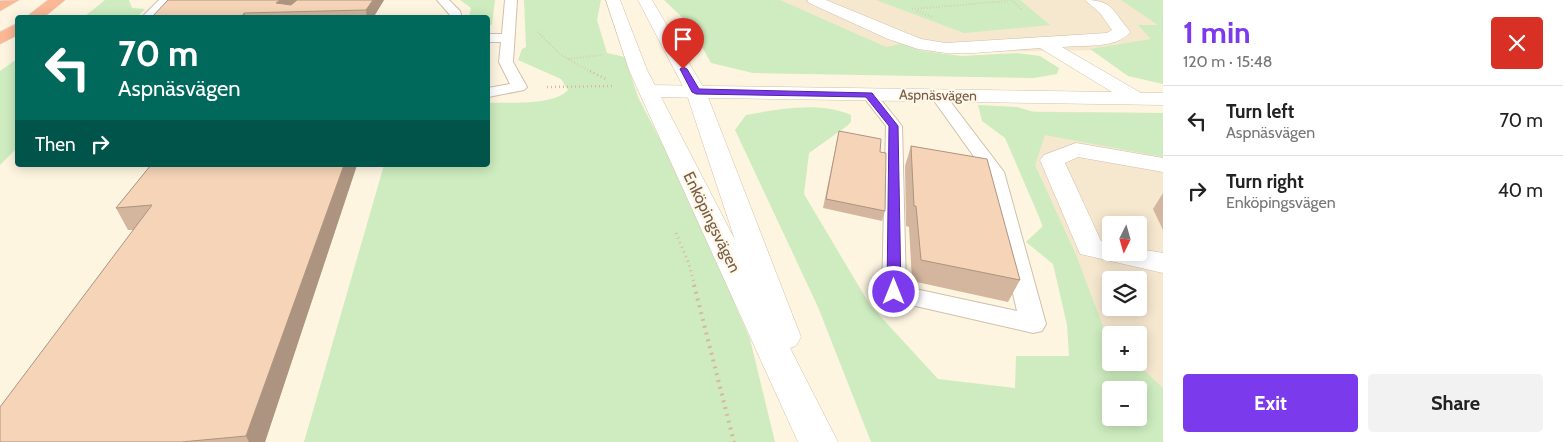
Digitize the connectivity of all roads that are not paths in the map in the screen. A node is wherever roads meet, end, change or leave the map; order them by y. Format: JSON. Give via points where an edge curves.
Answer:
{"nodes":[{"id":1,"x":12,"y":0,"type":"edge"},
{"id":2,"x":58,"y":0,"type":"edge"},
{"id":3,"x":165,"y":0,"type":"edge"},
{"id":4,"x":443,"y":0,"type":"edge"},
{"id":5,"x":511,"y":0,"type":"edge"},
{"id":6,"x":614,"y":0,"type":"edge"},
{"id":7,"x":646,"y":0,"type":"edge"},
{"id":8,"x":814,"y":0,"type":"edge"},
{"id":9,"x":1092,"y":0,"type":"edge"},
{"id":10,"x":0,"y":7,"type":"edge"},
{"id":11,"x":36,"y":15,"type":"edge"},
{"id":12,"x":150,"y":15,"type":"edge"},
{"id":13,"x":456,"y":15,"type":"edge"},
{"id":14,"x":1012,"y":28,"type":"dead end"},
{"id":15,"x":15,"y":30,"type":"edge"},
{"id":16,"x":490,"y":38,"type":"edge"},
{"id":17,"x":508,"y":38,"type":"junction"},
{"id":18,"x":0,"y":40,"type":"edge"},
{"id":19,"x":1045,"y":43,"type":"junction"},
{"id":20,"x":649,"y":91,"type":"junction"},
{"id":21,"x":490,"y":92,"type":"edge"},
{"id":22,"x":696,"y":92,"type":"junction"},
{"id":23,"x":869,"y":94,"type":"junction"},
{"id":24,"x":938,"y":96,"type":"junction"},
{"id":25,"x":1137,"y":98,"type":"junction"},
{"id":26,"x":1163,"y":99,"type":"edge"},
{"id":27,"x":1163,"y":164,"type":"edge"},
{"id":28,"x":1163,"y":263,"type":"edge"},
{"id":29,"x":818,"y":442,"type":"edge"},
{"id":30,"x":822,"y":442,"type":"edge"}],
"edges":[{"from":1,"to":10,"type":"highway"},
{"from":2,"to":11,"type":"highway"},
{"from":3,"to":12,"type":"lane"},
{"from":4,"to":13,"type":"lane"},
{"from":5,"to":17,"type":"lane"},
{"from":6,"to":20,"type":"street","name":"Enköpingsvägen","via":[[638,70]]},
{"from":7,"to":22,"type":"street","name":"Enköpingsvägen"},
{"from":8,"to":19,"type":"street","name":"Aspnäsvägen","via":[[918,44],[974,48]]},
{"from":9,"to":19,"type":"street","name":"Aspnäsvägen","via":[[1105,10],[1122,32],[1110,38]]},
{"from":14,"to":19,"type":"street","name":"Aspnäsvägen"},
{"from":15,"to":18,"type":"highway"},
{"from":16,"to":17,"type":"lane"},
{"from":17,"to":21,"type":"lane","via":[[506,62],[519,87]]},
{"from":19,"to":25,"type":"street","name":"Aspnäsvägen"},
{"from":20,"to":22,"type":"street","name":"Aspnäsvägen"},
{"from":20,"to":29,"type":"street","name":"Enköpingsvägen"},
{"from":22,"to":23,"type":"street","name":"Aspnäsvägen"},
{"from":22,"to":30,"type":"street","name":"Enköpingsvägen"},
{"from":23,"to":24,"type":"street","name":"Aspnäsvägen"},
{"from":23,"to":24,"type":"lane","via":[[894,126],[894,292],[1033,324],[994,172]]},
{"from":24,"to":25,"type":"street","name":"Aspnäsvägen"},
{"from":25,"to":26,"type":"street","name":"Aspnäsvägen"},
{"from":27,"to":28,"type":"street","via":[[1076,150],[1052,160],[1090,248]]}]}
